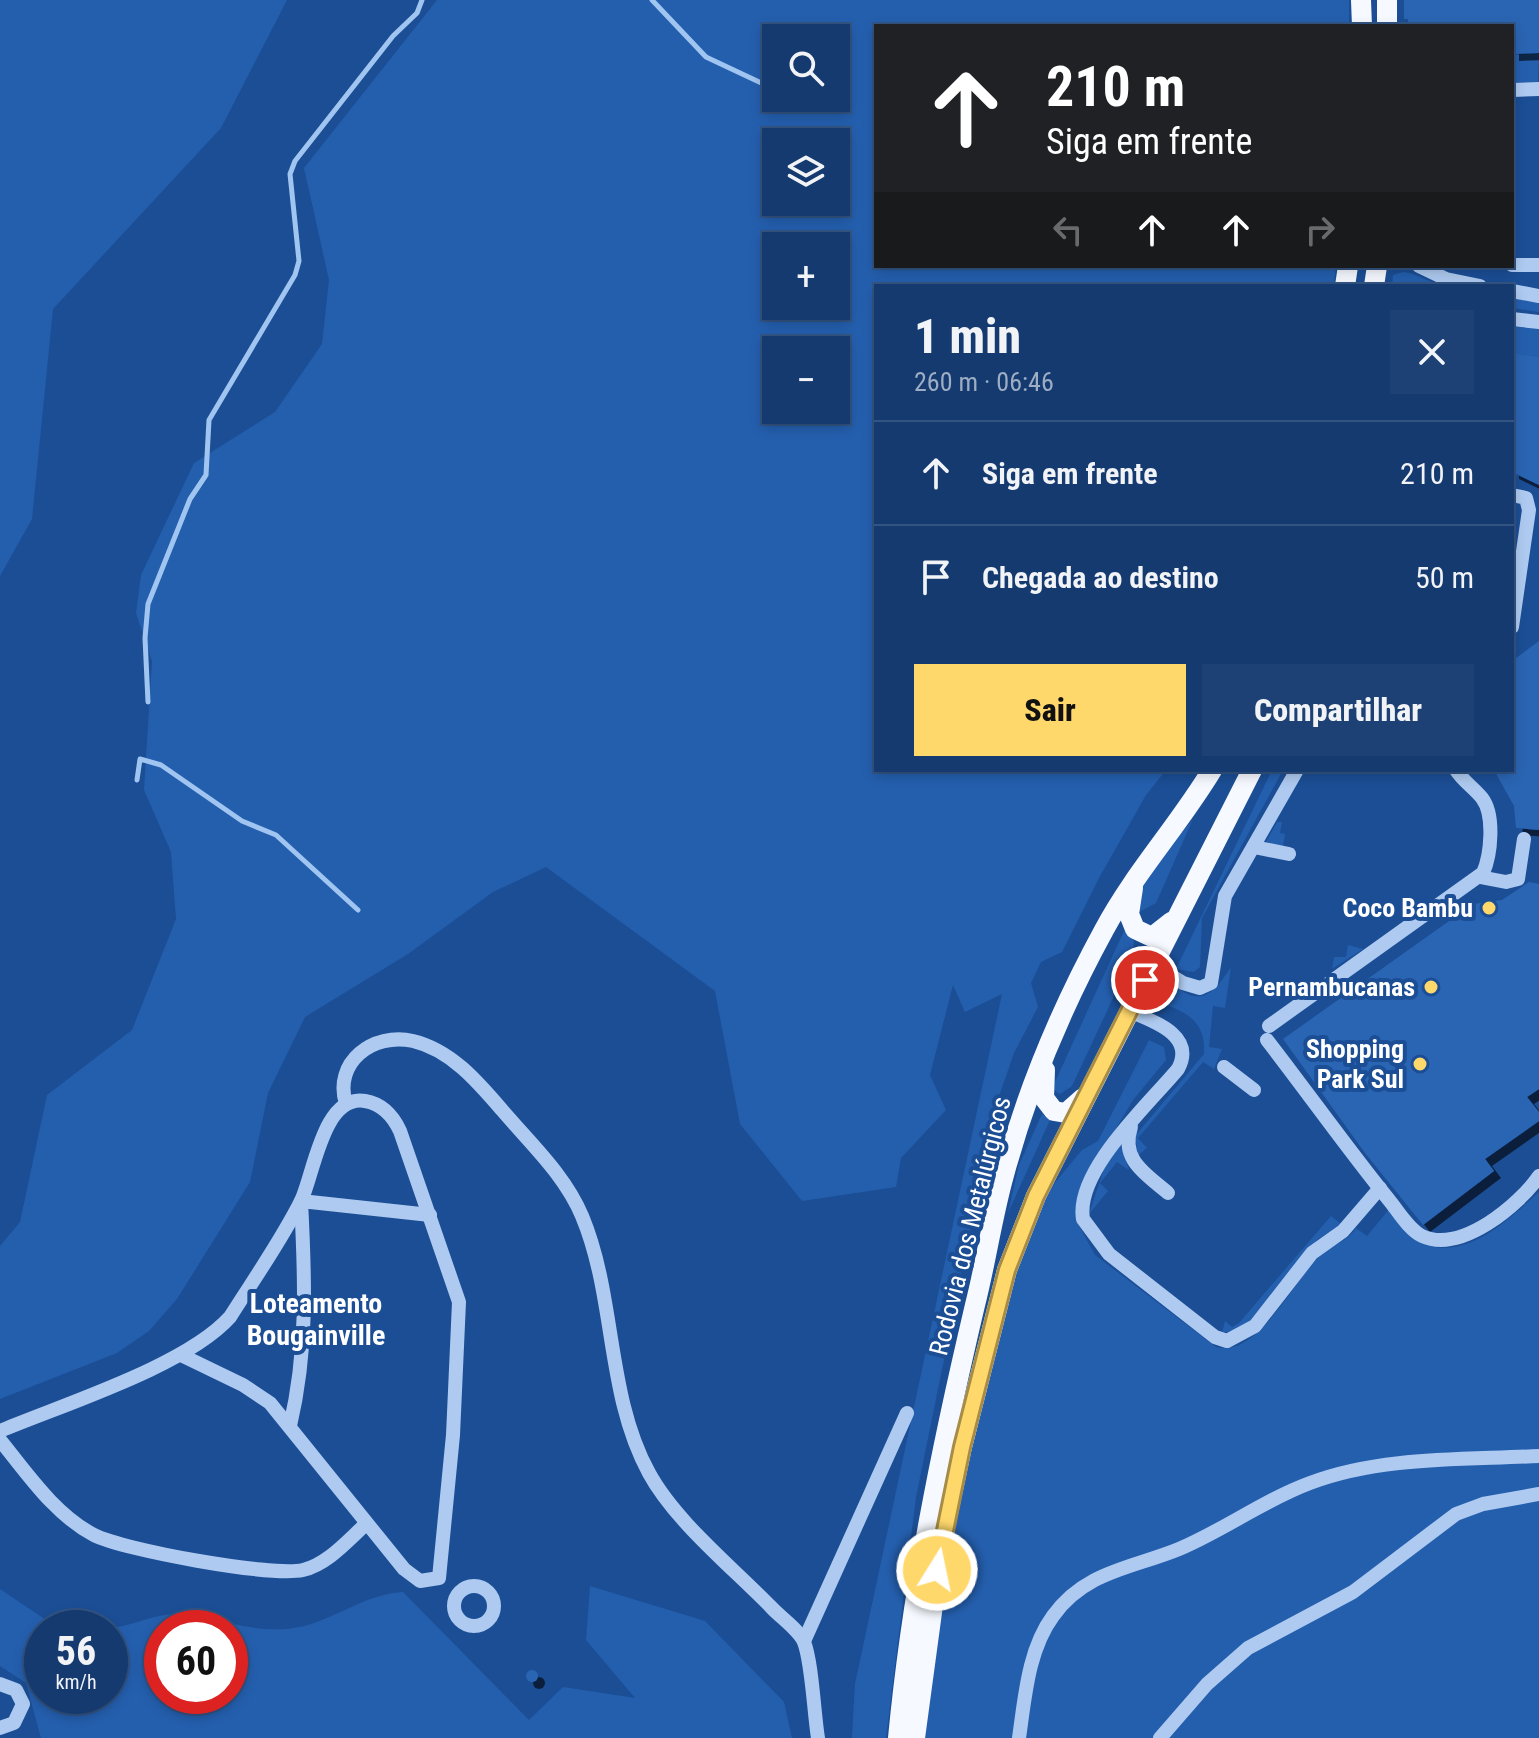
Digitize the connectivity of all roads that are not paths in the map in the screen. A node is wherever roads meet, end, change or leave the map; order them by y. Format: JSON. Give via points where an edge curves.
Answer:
{"nodes":[{"id":1,"x":1361,"y":0,"type":"edge"},
{"id":2,"x":1387,"y":0,"type":"edge"},
{"id":3,"x":1362,"y":24,"type":"edge"},
{"id":4,"x":1387,"y":24,"type":"edge"},
{"id":5,"x":1539,"y":89,"type":"edge"},
{"id":6,"x":1514,"y":90,"type":"edge"},
{"id":7,"x":1514,"y":265,"type":"edge"},
{"id":8,"x":1539,"y":265,"type":"edge"},
{"id":9,"x":1423,"y":268,"type":"edge"},
{"id":10,"x":1470,"y":284,"type":"edge"},
{"id":11,"x":1514,"y":291,"type":"edge"},
{"id":12,"x":1539,"y":296,"type":"edge"},
{"id":13,"x":1514,"y":319,"type":"edge"},
{"id":14,"x":1539,"y":322,"type":"edge"},
{"id":15,"x":1514,"y":495,"type":"edge"},
{"id":16,"x":1514,"y":613,"type":"edge"},
{"id":17,"x":1211,"y":772,"type":"edge"},
{"id":18,"x":1251,"y":772,"type":"edge"},
{"id":19,"x":1296,"y":772,"type":"edge"},
{"id":20,"x":1458,"y":772,"type":"edge"},
{"id":21,"x":1524,"y":839,"type":"dead end"},
{"id":22,"x":1251,"y":852,"type":"junction"},
{"id":23,"x":1289,"y":854,"type":"dead end"},
{"id":24,"x":1138,"y":872,"type":"junction"},
{"id":25,"x":1480,"y":877,"type":"junction"},
{"id":26,"x":1179,"y":912,"type":"junction"},
{"id":27,"x":1152,"y":964,"type":"junction"},
{"id":28,"x":1129,"y":1011,"type":"junction"},
{"id":29,"x":1049,"y":1046,"type":"junction"},
{"id":30,"x":1183,"y":1055,"type":"junction"},
{"id":31,"x":1224,"y":1067,"type":"dead end"},
{"id":32,"x":1254,"y":1090,"type":"dead end"},
{"id":33,"x":1086,"y":1096,"type":"junction"},
{"id":34,"x":346,"y":1104,"type":"junction"},
{"id":35,"x":1137,"y":1116,"type":"junction"},
{"id":36,"x":1128,"y":1139,"type":"junction"},
{"id":37,"x":1110,"y":1149,"type":"junction"},
{"id":38,"x":1539,"y":1176,"type":"edge"},
{"id":39,"x":1380,"y":1188,"type":"junction"},
{"id":40,"x":1168,"y":1193,"type":"dead end"},
{"id":41,"x":301,"y":1201,"type":"junction"},
{"id":42,"x":430,"y":1215,"type":"junction"},
{"id":43,"x":181,"y":1355,"type":"junction"},
{"id":44,"x":907,"y":1413,"type":"dead end"},
{"id":45,"x":290,"y":1426,"type":"junction"},
{"id":46,"x":0,"y":1431,"type":"edge"},
{"id":47,"x":0,"y":1440,"type":"edge"},
{"id":48,"x":1539,"y":1456,"type":"edge"},
{"id":49,"x":1539,"y":1494,"type":"edge"},
{"id":50,"x":366,"y":1524,"type":"junction"},
{"id":51,"x":439,"y":1578,"type":"junction"},
{"id":52,"x":458,"y":1592,"type":"dead end"},
{"id":53,"x":804,"y":1641,"type":"junction"},
{"id":54,"x":0,"y":1684,"type":"edge"},
{"id":55,"x":0,"y":1728,"type":"edge"},
{"id":56,"x":818,"y":1738,"type":"edge"},
{"id":57,"x":898,"y":1738,"type":"edge"},
{"id":58,"x":915,"y":1738,"type":"edge"},
{"id":59,"x":1019,"y":1738,"type":"edge"},
{"id":60,"x":1160,"y":1738,"type":"edge"}],
"edges":[{"from":1,"to":3,"type":"main road"},
{"from":2,"to":4,"type":"main road"},
{"from":5,"to":6,"type":"street"},
{"from":7,"to":8,"type":"street"},
{"from":9,"to":10,"type":"street"},
{"from":11,"to":12,"type":"street"},
{"from":13,"to":14,"type":"street"},
{"from":15,"to":16,"type":"street","via":[[1526,498],[1529,510]]},
{"from":17,"to":24,"type":"main road","name":"Rodovia dos Metalúrgicos"},
{"from":18,"to":26,"type":"main road","name":"Rodovia dos Metalúrgicos"},
{"from":19,"to":22,"type":"street"},
{"from":20,"to":25,"type":"street","via":[[1488,812],[1488,858]]},
{"from":21,"to":25,"type":"street","via":[[1518,879]]},
{"from":22,"to":23,"type":"street"},
{"from":22,"to":27,"type":"street","via":[[1235,877],[1222,974],[1213,986],[1194,987]]},
{"from":24,"to":26,"type":"main road","via":[[1128,905],[1135,929],[1159,935]]},
{"from":24,"to":29,"type":"main road","name":"Rodovia dos Metalúrgicos","via":[[1103,930]]},
{"from":25,"to":39,"type":"street","via":[[1268,1033]]},
{"from":26,"to":27,"type":"main road","name":"Rodovia dos Metalúrgicos"},
{"from":27,"to":28,"type":"main road","name":"Rodovia dos Metalúrgicos"},
{"from":28,"to":30,"type":"street","via":[[1168,1029]]},
{"from":28,"to":33,"type":"main road","name":"Rodovia dos Metalúrgicos"},
{"from":29,"to":33,"type":"main road","via":[[1043,1088],[1049,1106],[1066,1113]]},
{"from":29,"to":57,"type":"main road","name":"Rodovia dos Metalúrgicos","via":[[1003,1177],[946,1427],[919,1559]]},
{"from":30,"to":35,"type":"street","via":[[1178,1069]]},
{"from":30,"to":36,"type":"street","via":[[1178,1077]]},
{"from":30,"to":37,"type":"street","via":[[1134,1108]]},
{"from":31,"to":32,"type":"street"},
{"from":33,"to":58,"type":"main road","name":"Rodovia dos Metalúrgicos","via":[[1021,1230],[996,1308],[941,1546]]},
{"from":34,"to":41,"type":"street","via":[[326,1128]]},
{"from":34,"to":42,"type":"street","via":[[369,1101],[395,1120]]},
{"from":34,"to":53,"type":"street","via":[[344,1075],[366,1047],[395,1038],[431,1046],[472,1075],[556,1173],[590,1238],[629,1419],[650,1476]]},
{"from":35,"to":36,"type":"street"},
{"from":35,"to":37,"type":"street"},
{"from":36,"to":40,"type":"street","via":[[1134,1164]]},
{"from":37,"to":39,"type":"street","via":[[1082,1210],[1090,1233],[1113,1258],[1207,1332],[1227,1341],[1253,1329],[1312,1253],[1343,1231]]},
{"from":38,"to":39,"type":"street","via":[[1484,1228],[1435,1238],[1417,1233]]},
{"from":41,"to":42,"type":"street"},
{"from":41,"to":43,"type":"street","via":[[230,1317]]},
{"from":41,"to":45,"type":"street","via":[[304,1354]]},
{"from":42,"to":51,"type":"street","via":[[456,1287],[460,1324]]},
{"from":43,"to":45,"type":"street","via":[[258,1394]]},
{"from":43,"to":46,"type":"street"},
{"from":44,"to":53,"type":"street"},
{"from":45,"to":50,"type":"street"},
{"from":47,"to":50,"type":"street","via":[[75,1523],[131,1547],[273,1571],[302,1570],[328,1557]]},
{"from":48,"to":59,"type":"street","via":[[1395,1464],[1326,1478],[1283,1494],[1175,1550],[1101,1575],[1071,1596],[1046,1627],[1030,1670]]},
{"from":49,"to":60,"type":"street","via":[[1456,1514],[1353,1592],[1248,1648],[1207,1684]]},
{"from":50,"to":51,"type":"street","via":[[412,1576],[427,1583]]},
{"from":51,"to":52,"type":"street"},
{"from":53,"to":56,"type":"street"},
{"from":54,"to":55,"type":"street","via":[[16,1690],[23,1704],[14,1723]]}]}
